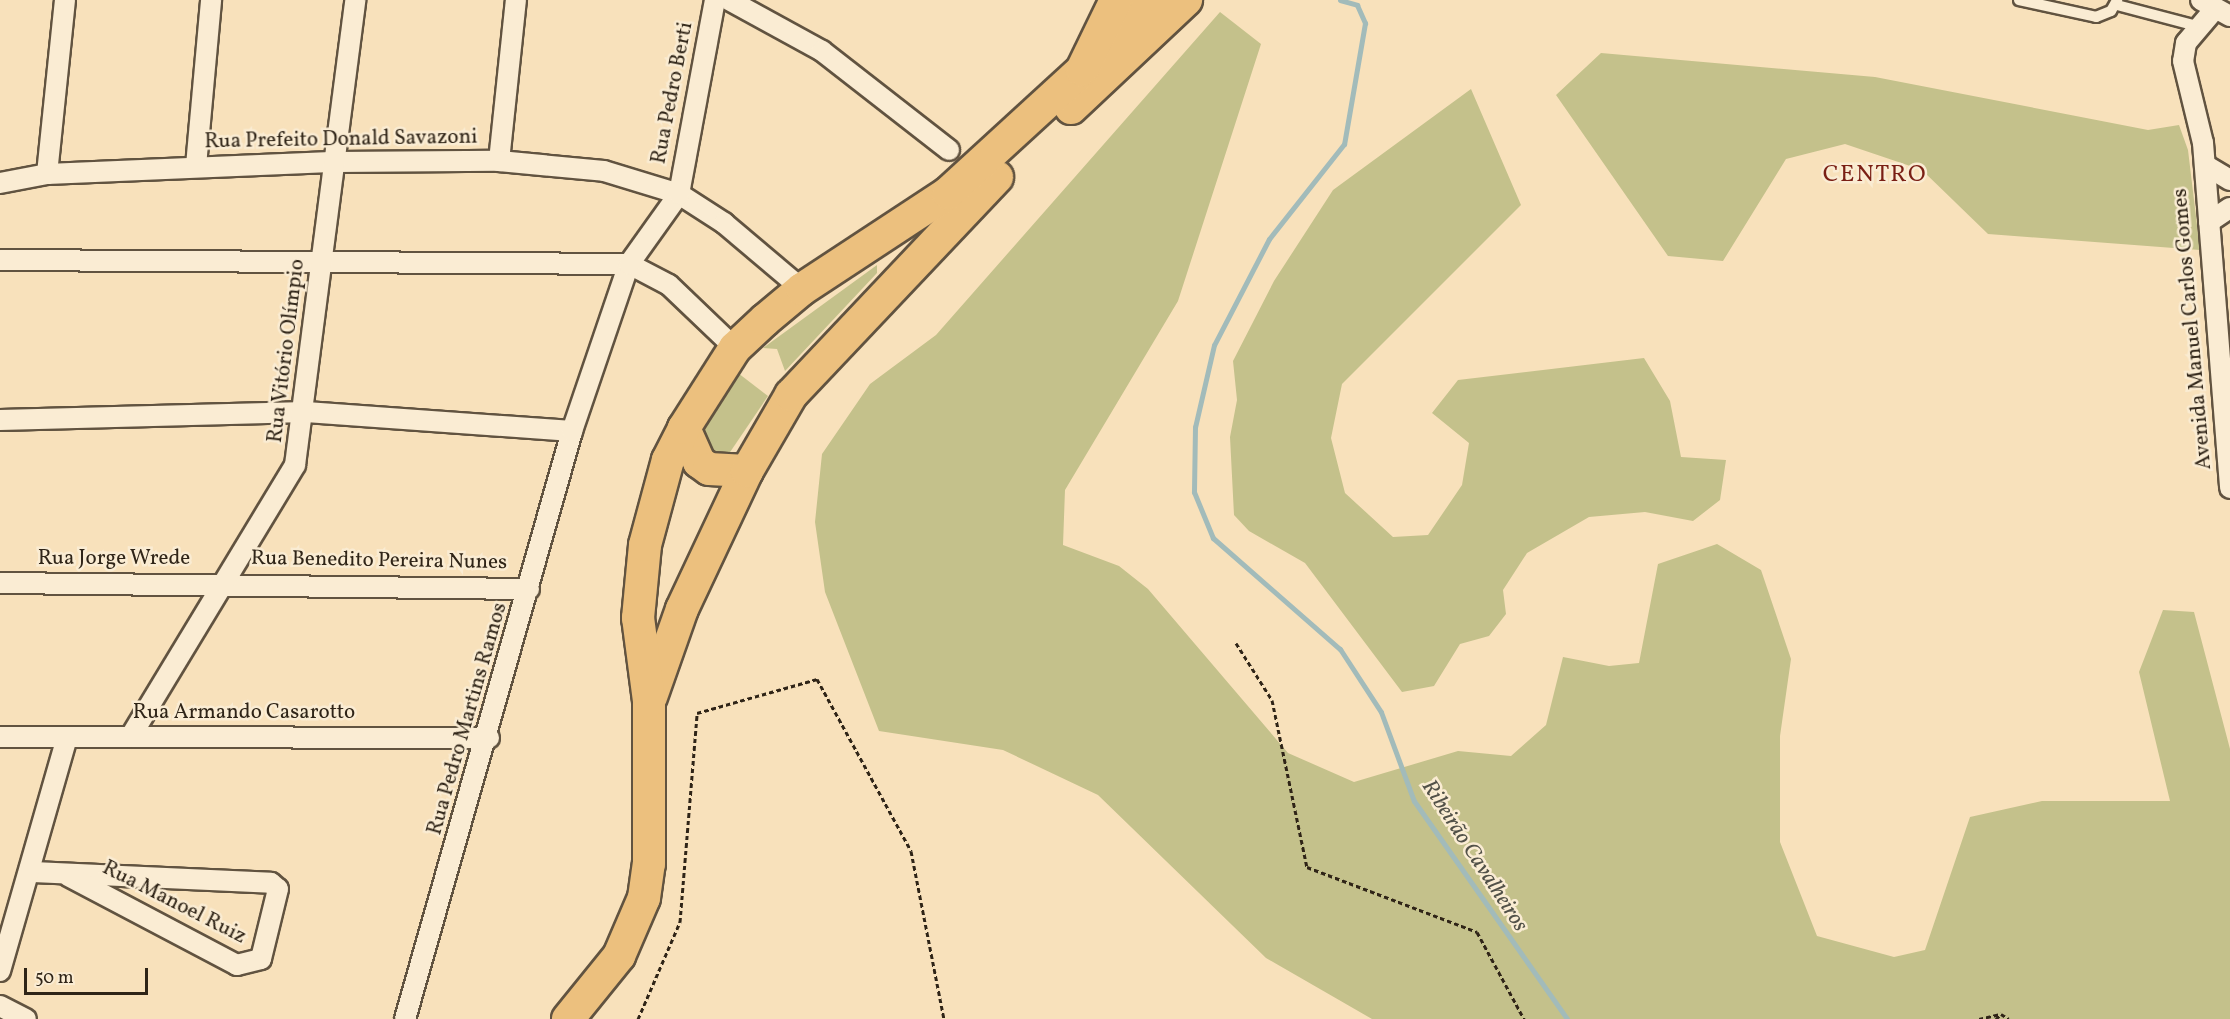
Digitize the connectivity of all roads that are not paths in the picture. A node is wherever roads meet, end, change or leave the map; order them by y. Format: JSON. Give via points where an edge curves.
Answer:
{"nodes":[{"id":1,"x":65,"y":0,"type":"edge"},
{"id":2,"x":211,"y":0,"type":"edge"},
{"id":3,"x":355,"y":0,"type":"edge"},
{"id":4,"x":516,"y":0,"type":"edge"},
{"id":5,"x":715,"y":0,"type":"edge"},
{"id":6,"x":729,"y":0,"type":"edge"},
{"id":7,"x":1116,"y":0,"type":"edge"},
{"id":8,"x":2019,"y":0,"type":"edge"},
{"id":9,"x":1176,"y":2,"type":"edge"},
{"id":10,"x":2117,"y":2,"type":"edge"},
{"id":11,"x":2215,"y":9,"type":"edge"},
{"id":12,"x":2197,"y":26,"type":"junction"},
{"id":13,"x":1086,"y":80,"type":"junction"},
{"id":14,"x":949,"y":150,"type":"dead end"},
{"id":15,"x":499,"y":160,"type":"junction"},
{"id":16,"x":337,"y":162,"type":"junction"},
{"id":17,"x":2205,"y":165,"type":"junction"},
{"id":18,"x":196,"y":166,"type":"junction"},
{"id":19,"x":47,"y":174,"type":"junction"},
{"id":20,"x":2230,"y":180,"type":"edge"},
{"id":21,"x":0,"y":183,"type":"edge"},
{"id":22,"x":679,"y":194,"type":"junction"},
{"id":23,"x":2230,"y":208,"type":"edge"},
{"id":24,"x":2209,"y":222,"type":"junction"},
{"id":25,"x":0,"y":260,"type":"edge"},
{"id":26,"x":323,"y":261,"type":"junction"},
{"id":27,"x":629,"y":264,"type":"junction"},
{"id":28,"x":801,"y":289,"type":"junction"},
{"id":29,"x":735,"y":348,"type":"junction"},
{"id":30,"x":306,"y":412,"type":"junction"},
{"id":31,"x":0,"y":420,"type":"edge"},
{"id":32,"x":684,"y":428,"type":"junction"},
{"id":33,"x":572,"y":431,"type":"junction"},
{"id":34,"x":747,"y":471,"type":"junction"},
{"id":35,"x":2230,"y":488,"type":"edge"},
{"id":36,"x":227,"y":582,"type":"junction"},
{"id":37,"x":0,"y":583,"type":"edge"},
{"id":38,"x":529,"y":589,"type":"junction"},
{"id":39,"x":650,"y":701,"type":"junction"},
{"id":40,"x":131,"y":736,"type":"junction"},
{"id":41,"x":0,"y":737,"type":"edge"},
{"id":42,"x":489,"y":738,"type":"junction"},
{"id":43,"x":66,"y":741,"type":"junction"},
{"id":44,"x":33,"y":872,"type":"junction"},
{"id":45,"x":68,"y":876,"type":"junction"},
{"id":46,"x":0,"y":971,"type":"edge"},
{"id":47,"x":0,"y":1006,"type":"edge"},
{"id":48,"x":26,"y":1019,"type":"edge"},
{"id":49,"x":405,"y":1019,"type":"edge"},
{"id":50,"x":568,"y":1019,"type":"edge"}],
"edges":[{"from":1,"to":19,"type":"street"},
{"from":2,"to":18,"type":"street"},
{"from":3,"to":16,"type":"street","name":"Rua Vitório Olímpio"},
{"from":4,"to":15,"type":"street"},
{"from":5,"to":22,"type":"street","name":"Rua Pedro Berti"},
{"from":6,"to":14,"type":"street","via":[[822,51]]},
{"from":7,"to":13,"type":"main road"},
{"from":8,"to":10,"type":"lane","via":[[2096,17]]},
{"from":9,"to":13,"type":"main road"},
{"from":10,"to":12,"type":"lane"},
{"from":11,"to":12,"type":"street"},
{"from":12,"to":17,"type":"street","name":"Avenida Manuel Carlos Gomes","via":[[2183,61]]},
{"from":13,"to":28,"type":"main road","via":[[948,193]]},
{"from":13,"to":34,"type":"main road","via":[[791,395]]},
{"from":15,"to":16,"type":"street","name":"Rua Prefeito Donald Savazoni"},
{"from":15,"to":22,"type":"street","name":"Rua Prefeito Donald Savazoni","via":[[604,171]]},
{"from":16,"to":18,"type":"street","name":"Rua Prefeito Donald Savazoni"},
{"from":16,"to":26,"type":"street","name":"Rua Vitório Olímpio"},
{"from":17,"to":20,"type":"street"},
{"from":17,"to":24,"type":"street","name":"Avenida Manuel Carlos Gomes"},
{"from":18,"to":19,"type":"street","name":"Rua Prefeito Donald Savazoni"},
{"from":19,"to":21,"type":"street","name":"Rua Prefeito Donald Savazoni"},
{"from":22,"to":27,"type":"street","name":"Rua Pedro Martins Ramos"},
{"from":22,"to":28,"type":"street","name":"Rua Prefeito Donald Savazoni","via":[[724,223]]},
{"from":23,"to":24,"type":"street"},
{"from":24,"to":35,"type":"street","name":"Avenida Manuel Carlos Gomes"},
{"from":25,"to":26,"type":"street"},
{"from":26,"to":27,"type":"street"},
{"from":26,"to":30,"type":"street","name":"Rua Vitório Olímpio"},
{"from":27,"to":29,"type":"street","via":[[669,285]]},
{"from":27,"to":33,"type":"street","name":"Rua Pedro Martins Ramos"},
{"from":28,"to":29,"type":"main road"},
{"from":29,"to":32,"type":"main road"},
{"from":30,"to":31,"type":"street"},
{"from":30,"to":33,"type":"street"},
{"from":30,"to":36,"type":"street","name":"Rua Vitório Olímpio","via":[[295,465]]},
{"from":32,"to":34,"type":"main road","via":[[699,462],[709,469]]},
{"from":32,"to":39,"type":"main road","via":[[668,460],[645,545],[638,631]]},
{"from":33,"to":38,"type":"street","name":"Rua Pedro Martins Ramos"},
{"from":34,"to":39,"type":"main road","via":[[682,609]]},
{"from":36,"to":37,"type":"street","name":"Rua Jorge Wrede"},
{"from":36,"to":38,"type":"street","name":"Rua Benedito Pereira Nunes"},
{"from":36,"to":40,"type":"street","name":"Rua Vitório Olímpio"},
{"from":38,"to":42,"type":"street","name":"Rua Pedro Martins Ramos"},
{"from":39,"to":50,"type":"main road","via":[[650,864],[644,898],[619,956]]},
{"from":40,"to":42,"type":"street","name":"Rua Armando Casarotto"},
{"from":40,"to":43,"type":"street","name":"Rua Armando Casarotto"},
{"from":41,"to":43,"type":"street","name":"Rua Armando Casarotto"},
{"from":42,"to":49,"type":"street","name":"Rua Pedro Martins Ramos"},
{"from":43,"to":44,"type":"street"},
{"from":44,"to":45,"type":"street","name":"Rua Manoel Ruiz"},
{"from":44,"to":46,"type":"street"},
{"from":45,"to":45,"type":"street","name":"Rua Manoel Ruiz","via":[[271,883],[279,890],[261,959],[237,964]]},
{"from":47,"to":48,"type":"street"}]}
